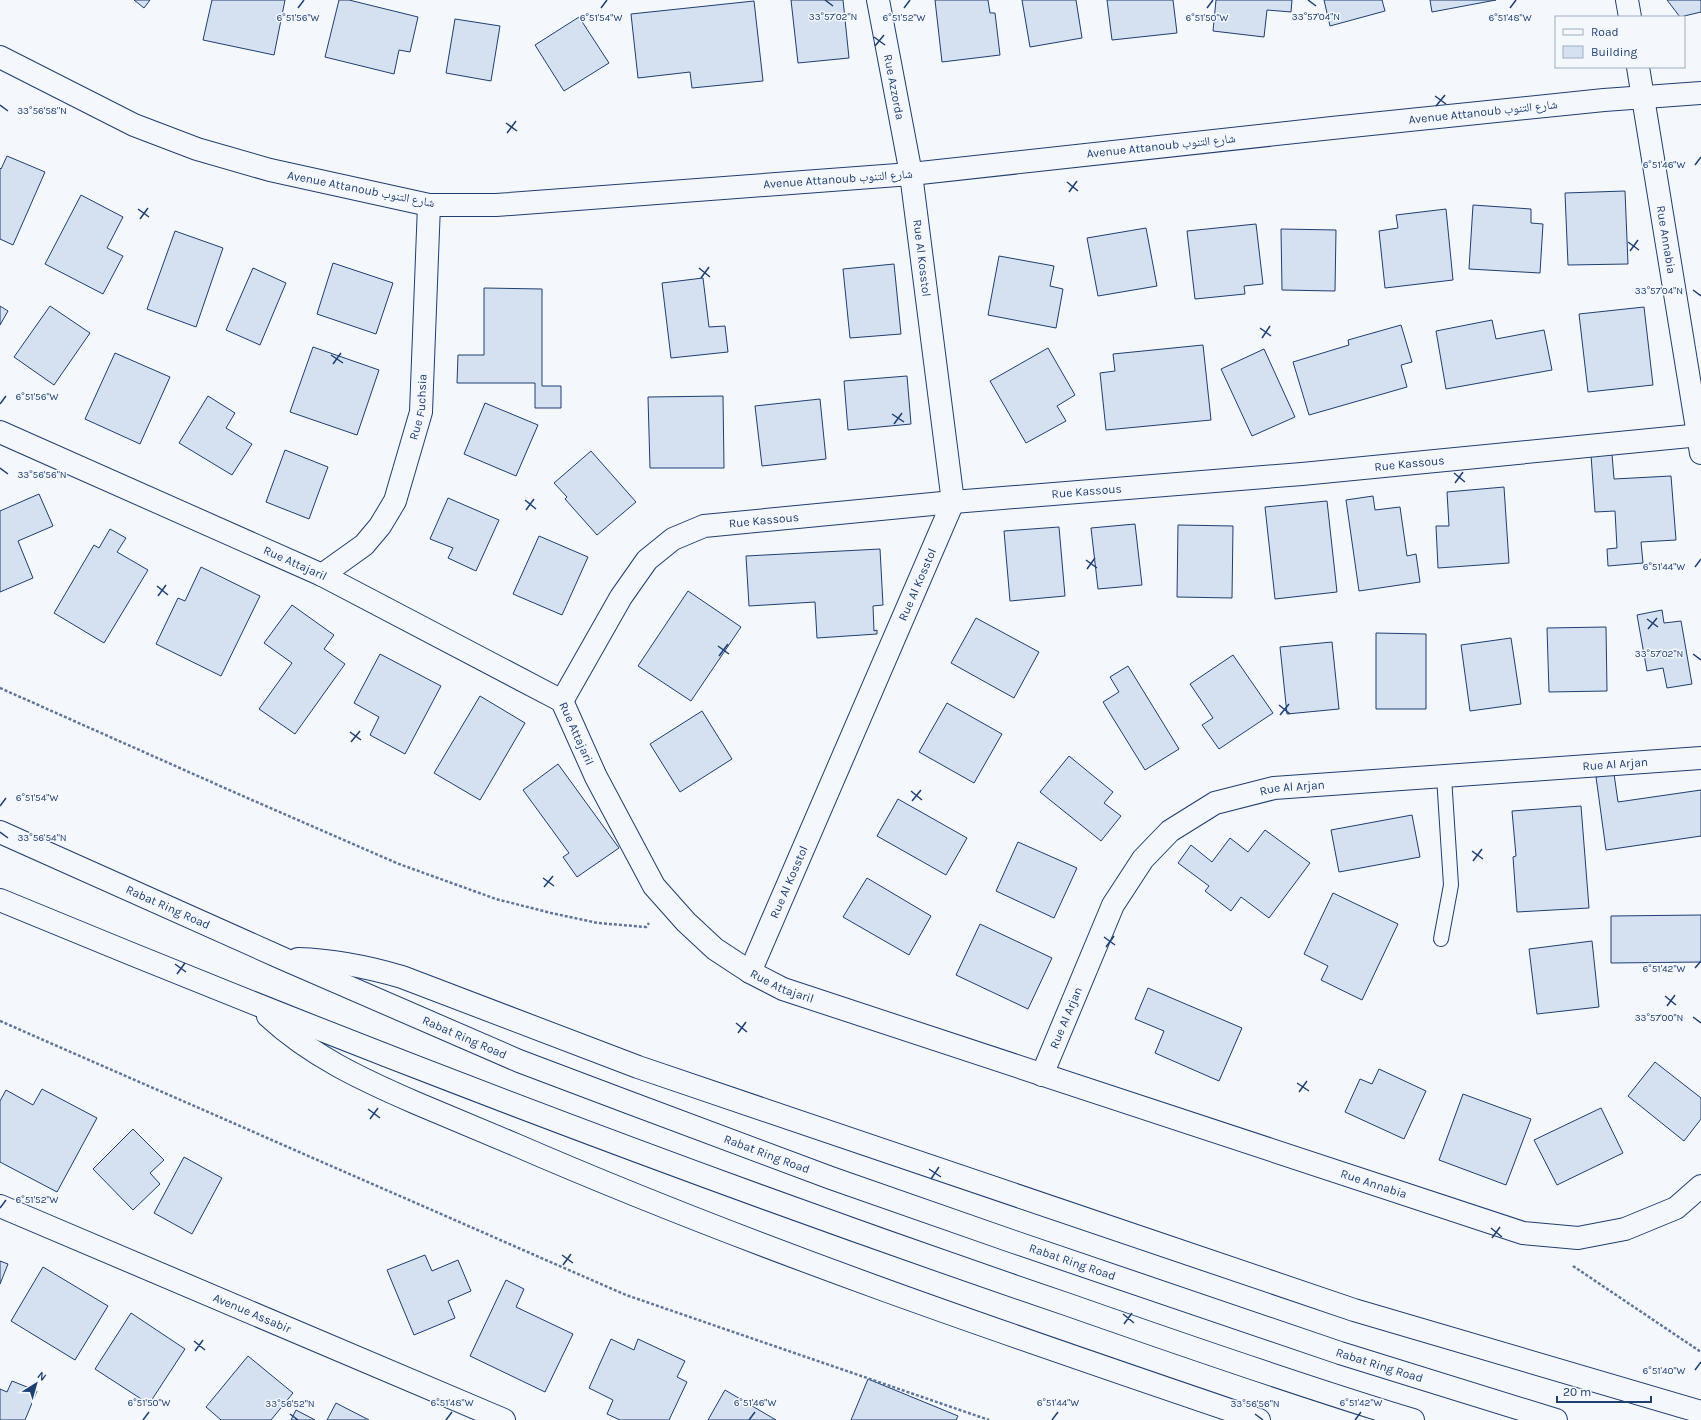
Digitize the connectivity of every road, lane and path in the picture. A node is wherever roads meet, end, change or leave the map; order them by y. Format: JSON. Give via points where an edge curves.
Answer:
{"nodes":[{"id":1,"x":878,"y":0,"type":"edge"},
{"id":2,"x":1627,"y":0,"type":"edge"},
{"id":3,"x":1630,"y":16,"type":"edge"},
{"id":4,"x":0,"y":57,"type":"edge"},
{"id":5,"x":1638,"y":68,"type":"edge"},
{"id":6,"x":1701,"y":93,"type":"edge"},
{"id":7,"x":1644,"y":98,"type":"junction"},
{"id":8,"x":911,"y":174,"type":"junction"},
{"id":9,"x":429,"y":204,"type":"junction"},
{"id":10,"x":0,"y":432,"type":"edge"},
{"id":11,"x":1700,"y":441,"type":"edge"},
{"id":12,"x":953,"y":502,"type":"junction"},
{"id":13,"x":322,"y":575,"type":"junction"},
{"id":14,"x":0,"y":688,"type":"edge"},
{"id":15,"x":562,"y":701,"type":"junction"},
{"id":16,"x":1701,"y":758,"type":"edge"},
{"id":17,"x":1444,"y":777,"type":"junction"},
{"id":18,"x":0,"y":832,"type":"edge"},
{"id":19,"x":0,"y":900,"type":"edge"},
{"id":20,"x":666,"y":900,"type":"junction"},
{"id":21,"x":1441,"y":940,"type":"dead end"},
{"id":22,"x":284,"y":959,"type":"junction"},
{"id":23,"x":750,"y":972,"type":"junction"},
{"id":24,"x":255,"y":1005,"type":"junction"},
{"id":25,"x":0,"y":1021,"type":"edge"},
{"id":26,"x":1042,"y":1075,"type":"junction"},
{"id":27,"x":1701,"y":1186,"type":"edge"},
{"id":28,"x":0,"y":1206,"type":"edge"},
{"id":29,"x":1569,"y":1264,"type":"dead end"},
{"id":30,"x":1701,"y":1352,"type":"edge"},
{"id":31,"x":1701,"y":1412,"type":"edge"},
{"id":32,"x":504,"y":1420,"type":"edge"},
{"id":33,"x":989,"y":1420,"type":"edge"},
{"id":34,"x":1259,"y":1420,"type":"edge"},
{"id":35,"x":1413,"y":1420,"type":"edge"},
{"id":36,"x":1556,"y":1420,"type":"edge"}],
"edges":[{"from":1,"to":8,"type":"main road","name":"Rue Azzorda"},
{"from":2,"to":3,"type":"main road"},
{"from":4,"to":9,"type":"main road","name":"Avenue Attanoub شارع التنوب","via":[[134,125],[197,149],[270,170]]},
{"from":5,"to":7,"type":"main road","name":"Rue Annabia"},
{"from":6,"to":7,"type":"main road","name":"Avenue Attanoub شارع التنوب"},
{"from":7,"to":8,"type":"main road","name":"Avenue Attanoub شارع التنوب","via":[[1332,128]]},
{"from":7,"to":11,"type":"main road","name":"Rue Annabia"},
{"from":8,"to":9,"type":"main road","name":"Avenue Attanoub شارع التنوب","via":[[496,205]]},
{"from":8,"to":12,"type":"main road","name":"Rue Al Kosstol"},
{"from":9,"to":13,"type":"main road","name":"Rue Fuchsia","via":[[421,412],[395,501],[380,526],[364,545]]},
{"from":10,"to":13,"type":"main road","name":"Rue Attajaril"},
{"from":11,"to":12,"type":"main road","name":"Rue Kassous"},
{"from":12,"to":15,"type":"main road","name":"Rue Kassous","via":[[704,526],[674,539],[647,560],[621,597]]},
{"from":12,"to":23,"type":"main road","name":"Rue Al Kosstol"},
{"from":13,"to":15,"type":"main road","name":"Rue Attajaril"},
{"from":14,"to":20,"type":"path","via":[[399,864],[496,898],[598,923],[646,927]]},
{"from":15,"to":20,"type":"main road","name":"Rue Attajaril","via":[[596,777],[654,886]]},
{"from":16,"to":17,"type":"main road","name":"Rue Al Arjan"},
{"from":17,"to":21,"type":"lane","via":[[1451,885]]},
{"from":17,"to":26,"type":"main road","name":"Rue Al Arjan","via":[[1274,788],[1215,803],[1170,831],[1143,859],[1113,905]]},
{"from":18,"to":22,"type":"main road","name":"Rabat Ring Road"},
{"from":19,"to":24,"type":"main road"},
{"from":20,"to":23,"type":"main road","name":"Rue Attajaril","via":[[715,949]]},
{"from":22,"to":31,"type":"main road","via":[[344,962],[402,977],[638,1067],[1339,1305]]},
{"from":22,"to":36,"type":"main road","name":"Rabat Ring Road","via":[[518,1061],[831,1178],[1332,1350]]},
{"from":23,"to":26,"type":"main road","name":"Rue Attajaril","via":[[783,989]]},
{"from":24,"to":34,"type":"main road","via":[[300,1042],[349,1072],[595,1180],[980,1325]]},
{"from":24,"to":35,"type":"main road","via":[[817,1218],[1319,1391]]},
{"from":25,"to":33,"type":"path","via":[[626,1295]]},
{"from":26,"to":27,"type":"main road","name":"Rue Annabia","via":[[1523,1233],[1578,1238],[1625,1229],[1676,1208]]},
{"from":28,"to":32,"type":"main road","name":"Avenue Assabir"},
{"from":29,"to":30,"type":"path"}]}
